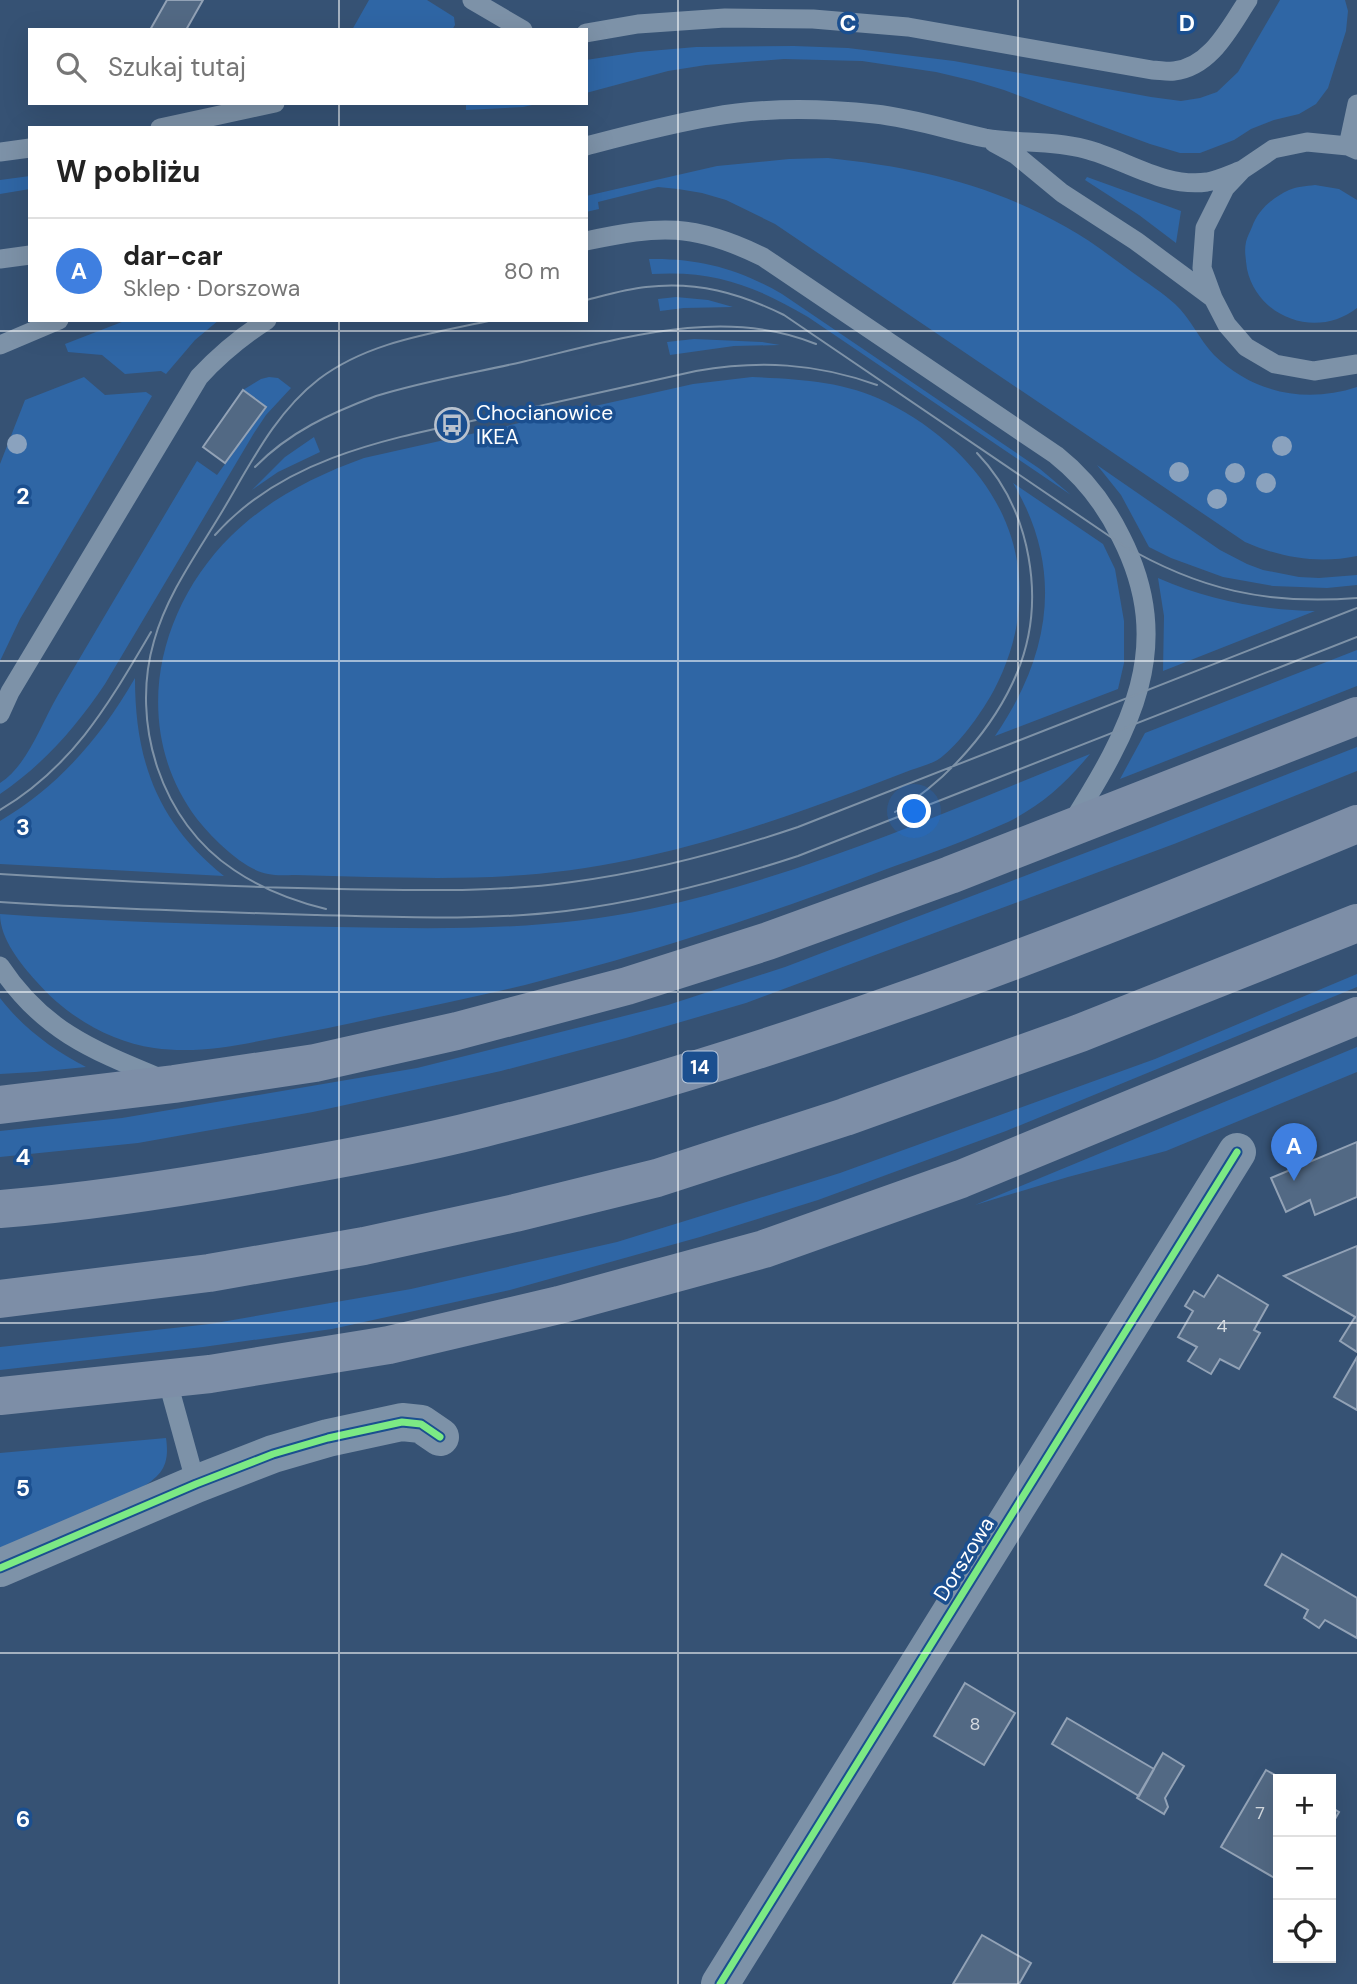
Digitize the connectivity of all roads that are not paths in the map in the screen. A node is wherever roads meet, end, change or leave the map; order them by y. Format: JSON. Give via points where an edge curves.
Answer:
{"nodes":[{"id":1,"x":472,"y":0,"type":"edge"},
{"id":2,"x":1248,"y":0,"type":"edge"},
{"id":3,"x":520,"y":28,"type":"edge"},
{"id":4,"x":588,"y":33,"type":"edge"},
{"id":5,"x":1357,"y":104,"type":"edge"},
{"id":6,"x":266,"y":105,"type":"edge"},
{"id":7,"x":169,"y":126,"type":"edge"},
{"id":8,"x":984,"y":138,"type":"junction"},
{"id":9,"x":588,"y":146,"type":"edge"},
{"id":10,"x":28,"y":148,"type":"edge"},
{"id":11,"x":1353,"y":148,"type":"edge"},
{"id":12,"x":0,"y":152,"type":"edge"},
{"id":13,"x":1242,"y":170,"type":"junction"},
{"id":14,"x":588,"y":241,"type":"edge"},
{"id":15,"x":28,"y":255,"type":"edge"},
{"id":16,"x":0,"y":259,"type":"edge"},
{"id":17,"x":1213,"y":298,"type":"junction"},
{"id":18,"x":54,"y":322,"type":"edge"},
{"id":19,"x":264,"y":322,"type":"edge"},
{"id":20,"x":0,"y":345,"type":"edge"},
{"id":21,"x":1357,"y":364,"type":"edge"},
{"id":22,"x":0,"y":714,"type":"edge"},
{"id":23,"x":1357,"y":716,"type":"edge"},
{"id":24,"x":1357,"y":824,"type":"edge"},
{"id":25,"x":1069,"y":828,"type":"junction"},
{"id":26,"x":1357,"y":923,"type":"edge"},
{"id":27,"x":0,"y":966,"type":"edge"},
{"id":28,"x":1357,"y":1016,"type":"edge"},
{"id":29,"x":174,"y":1084,"type":"junction"},
{"id":30,"x":0,"y":1105,"type":"edge"},
{"id":31,"x":1237,"y":1152,"type":"dead end"},
{"id":32,"x":8,"y":1208,"type":"edge"},
{"id":33,"x":13,"y":1298,"type":"edge"},
{"id":34,"x":167,"y":1379,"type":"junction"},
{"id":35,"x":0,"y":1396,"type":"edge"},
{"id":36,"x":440,"y":1437,"type":"dead end"},
{"id":37,"x":196,"y":1484,"type":"junction"},
{"id":38,"x":0,"y":1567,"type":"edge"},
{"id":39,"x":720,"y":1984,"type":"edge"}],
"edges":[{"from":1,"to":3,"type":"lane"},
{"from":2,"to":4,"type":"lane","via":[[1220,43],[1197,64],[1175,71],[908,27],[813,19],[725,18]]},
{"from":5,"to":11,"type":"lane"},
{"from":6,"to":7,"type":"lane"},
{"from":8,"to":9,"type":"lane","via":[[877,114],[762,110],[701,118]]},
{"from":8,"to":13,"type":"lane","via":[[1087,149],[1171,181],[1207,182]]},
{"from":8,"to":17,"type":"lane","via":[[1016,155],[1062,193]]},
{"from":10,"to":12,"type":"lane"},
{"from":11,"to":13,"type":"lane","via":[[1307,142],[1273,149]]},
{"from":13,"to":17,"type":"lane","via":[[1225,188],[1205,228],[1202,268]]},
{"from":14,"to":25,"type":"lane","via":[[632,231],[680,229],[715,236],[763,257],[1056,455],[1094,491],[1127,548],[1139,581],[1145,610],[1145,656],[1122,736]]},
{"from":15,"to":16,"type":"lane"},
{"from":17,"to":21,"type":"lane","via":[[1246,347],[1275,364],[1314,371]]},
{"from":18,"to":20,"type":"lane"},
{"from":19,"to":22,"type":"lane","via":[[218,356],[199,377]]},
{"from":23,"to":25,"type":"main road"},
{"from":24,"to":32,"type":"main road","number":"14","via":[[1006,964],[792,1040],[603,1096],[363,1155],[156,1191]]},
{"from":25,"to":29,"type":"main road","via":[[768,941],[627,986],[315,1063]]},
{"from":26,"to":33,"type":"main road","via":[[1080,1033],[657,1178],[363,1246],[209,1273]]},
{"from":27,"to":29,"type":"lane","via":[[26,1001],[71,1037]]},
{"from":28,"to":34,"type":"main road","via":[[961,1179],[764,1249],[559,1306],[389,1345]]},
{"from":29,"to":30,"type":"main road"},
{"from":31,"to":39,"type":"street","name":"Dorszowa"},
{"from":34,"to":35,"type":"main road"},
{"from":34,"to":37,"type":"lane"},
{"from":36,"to":37,"type":"street","via":[[421,1424],[402,1422],[273,1454]]},
{"from":37,"to":38,"type":"street"}]}
